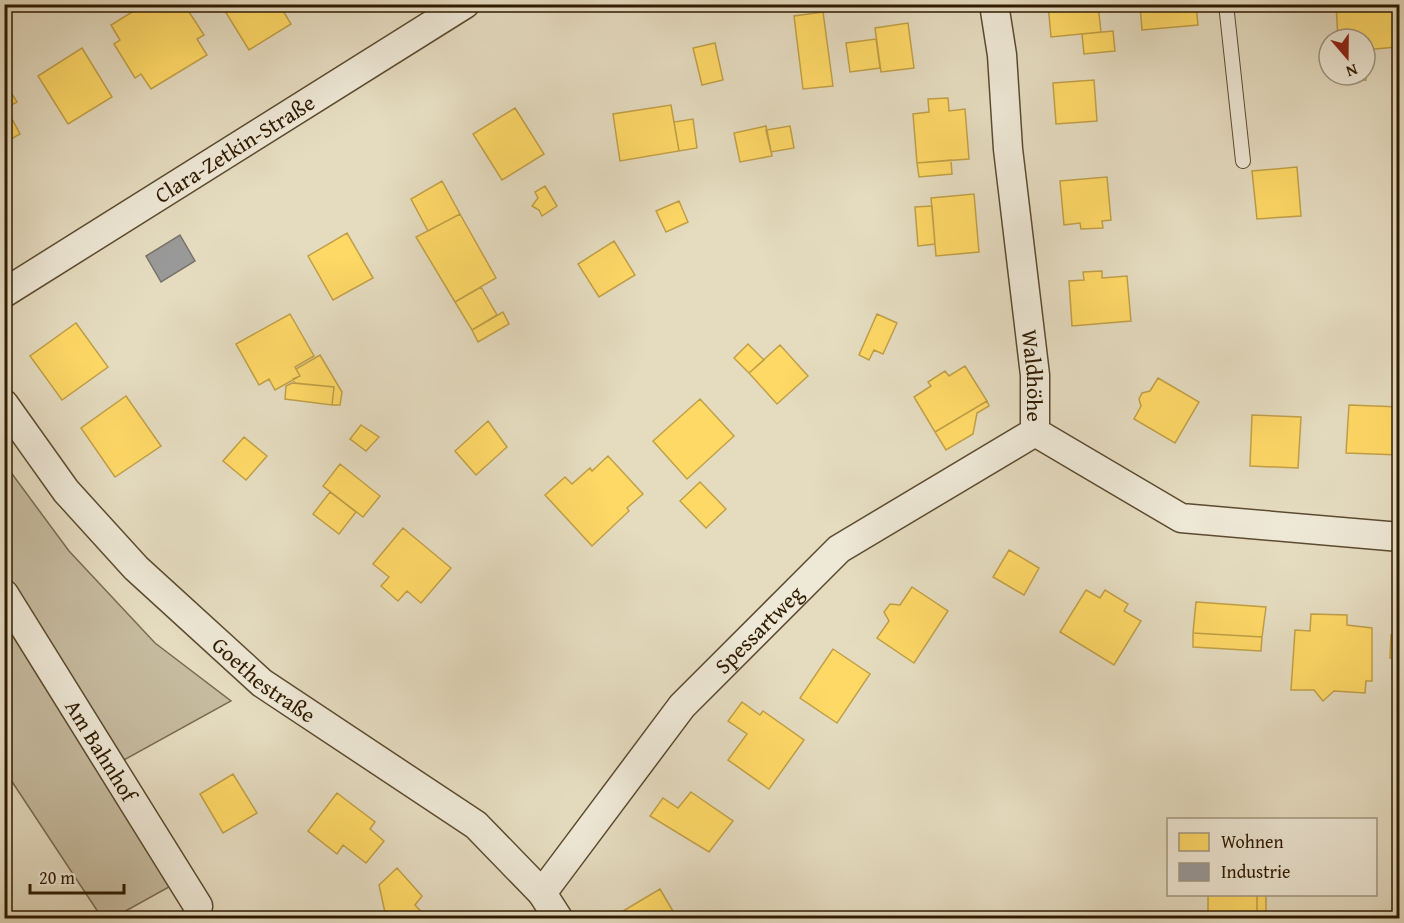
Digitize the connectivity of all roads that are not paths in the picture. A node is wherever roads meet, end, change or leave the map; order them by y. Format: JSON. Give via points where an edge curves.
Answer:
{"nodes":[{"id":1,"x":465,"y":4,"type":"edge"},
{"id":2,"x":994,"y":4,"type":"edge"},
{"id":3,"x":1226,"y":4,"type":"edge"},
{"id":4,"x":1243,"y":161,"type":"dead end"},
{"id":5,"x":4,"y":293,"type":"edge"},
{"id":6,"x":4,"y":404,"type":"edge"},
{"id":7,"x":1035,"y":432,"type":"junction"},
{"id":8,"x":1400,"y":537,"type":"edge"},
{"id":9,"x":4,"y":594,"type":"edge"},
{"id":10,"x":542,"y":893,"type":"junction"},
{"id":11,"x":198,"y":906,"type":"dead end"},
{"id":12,"x":558,"y":918,"type":"edge"}],
"edges":[{"from":1,"to":5,"type":"street","name":"Clara-Zetkin-Straße"},
{"from":2,"to":7,"type":"street","name":"Waldhöhe","via":[[1035,375]]},
{"from":3,"to":4,"type":"lane"},
{"from":6,"to":10,"type":"street","name":"Goethestraße","via":[[66,490],[135,568],[262,683],[477,825]]},
{"from":7,"to":8,"type":"street","name":"Waldhöhe","via":[[1181,518]]},
{"from":7,"to":10,"type":"street","name":"Spessartweg","via":[[839,549],[682,706]]},
{"from":9,"to":11,"type":"street","name":"Am Bahnhof"},
{"from":10,"to":12,"type":"street","name":"Goethestraße"}]}
